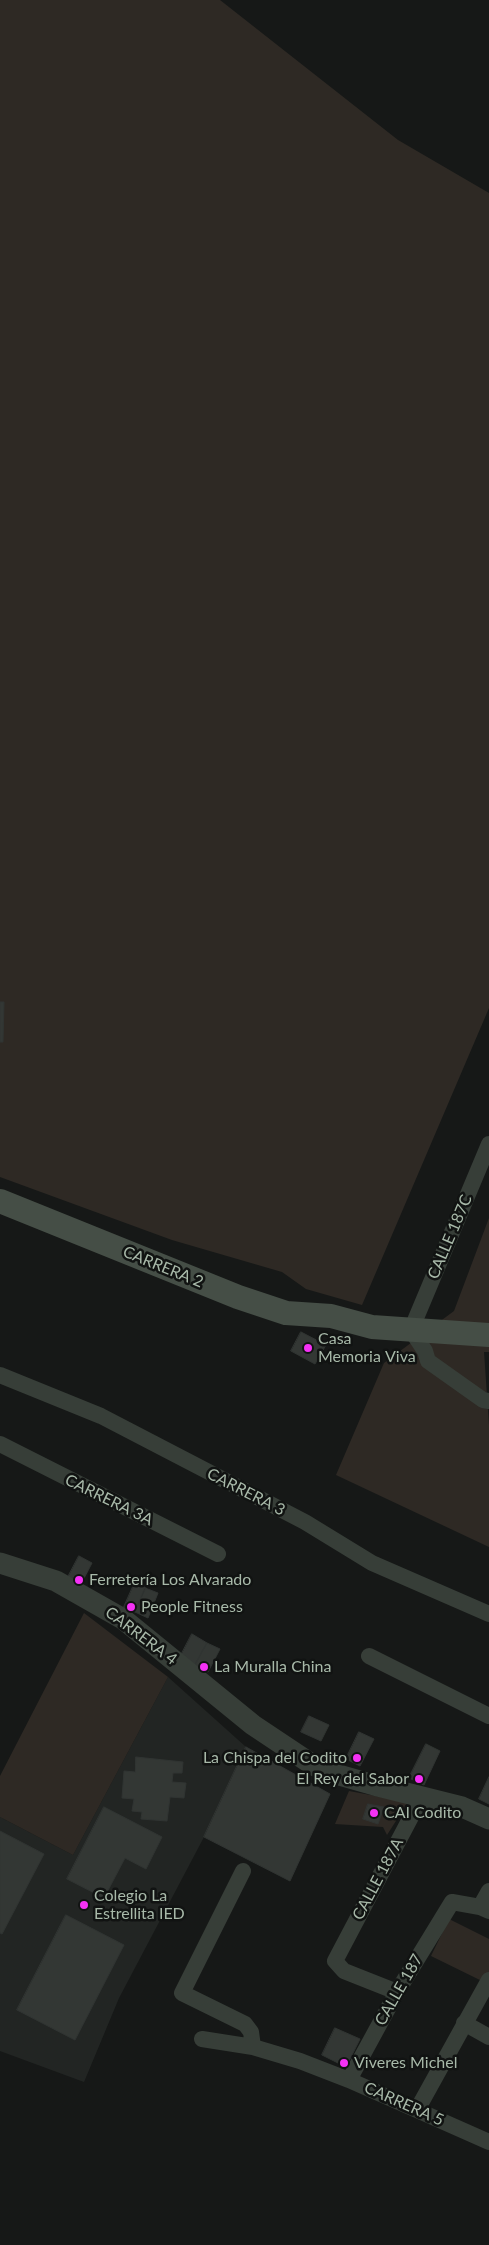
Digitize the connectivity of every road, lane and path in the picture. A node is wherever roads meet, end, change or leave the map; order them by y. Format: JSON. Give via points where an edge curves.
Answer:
{"nodes":[{"id":1,"x":489,"y":1144,"type":"edge"},
{"id":2,"x":0,"y":1201,"type":"edge"},
{"id":3,"x":411,"y":1330,"type":"junction"},
{"id":4,"x":489,"y":1335,"type":"edge"},
{"id":5,"x":0,"y":1375,"type":"edge"},
{"id":6,"x":489,"y":1402,"type":"edge"},
{"id":7,"x":0,"y":1444,"type":"edge"},
{"id":8,"x":218,"y":1554,"type":"dead end"},
{"id":9,"x":0,"y":1562,"type":"edge"},
{"id":10,"x":489,"y":1614,"type":"edge"},
{"id":11,"x":369,"y":1656,"type":"dead end"},
{"id":12,"x":489,"y":1716,"type":"edge"},
{"id":13,"x":421,"y":1798,"type":"junction"},
{"id":14,"x":489,"y":1819,"type":"edge"},
{"id":15,"x":243,"y":1871,"type":"dead end"},
{"id":16,"x":489,"y":1891,"type":"edge"},
{"id":17,"x":485,"y":1909,"type":"edge"},
{"id":18,"x":489,"y":1980,"type":"edge"},
{"id":19,"x":397,"y":1992,"type":"junction"},
{"id":20,"x":464,"y":2023,"type":"junction"},
{"id":21,"x":489,"y":2037,"type":"edge"},
{"id":22,"x":202,"y":2039,"type":"dead end"},
{"id":23,"x":253,"y":2047,"type":"junction"},
{"id":24,"x":349,"y":2080,"type":"junction"},
{"id":25,"x":417,"y":2110,"type":"junction"},
{"id":26,"x":488,"y":2139,"type":"edge"}],
"edges":[{"from":1,"to":3,"type":"street","name":"CALLE 187C"},
{"from":2,"to":3,"type":"main road","name":"CARRERA 2","via":[[238,1297],[286,1313],[331,1316],[372,1327]]},
{"from":3,"to":4,"type":"main road","name":"CARRERA 2"},
{"from":3,"to":6,"type":"street","via":[[428,1361]]},
{"from":5,"to":10,"type":"street","name":"CARRERA 3","via":[[101,1416],[305,1522],[372,1563]]},
{"from":7,"to":8,"type":"street","name":"CARRERA 3A"},
{"from":9,"to":13,"type":"street","name":"CARRERA 4","via":[[56,1581],[123,1619],[253,1725],[313,1765]]},
{"from":11,"to":12,"type":"street"},
{"from":13,"to":14,"type":"street","name":"CARRERA 4","via":[[462,1807]]},
{"from":13,"to":19,"type":"street","name":"CALLE 187A","via":[[335,1961],[344,1970]]},
{"from":15,"to":23,"type":"street","via":[[182,1993],[245,2024],[251,2032]]},
{"from":16,"to":17,"type":"street"},
{"from":17,"to":19,"type":"street","name":"CALLE 187","via":[[452,1902]]},
{"from":18,"to":20,"type":"street"},
{"from":19,"to":24,"type":"street","name":"CALLE 187"},
{"from":20,"to":21,"type":"street"},
{"from":20,"to":25,"type":"street"},
{"from":22,"to":23,"type":"street","name":"CARRERA 5"},
{"from":23,"to":24,"type":"street","name":"CARRERA 5"},
{"from":24,"to":25,"type":"street","name":"CARRERA 5"},
{"from":25,"to":26,"type":"street","name":"CARRERA 5"}]}
